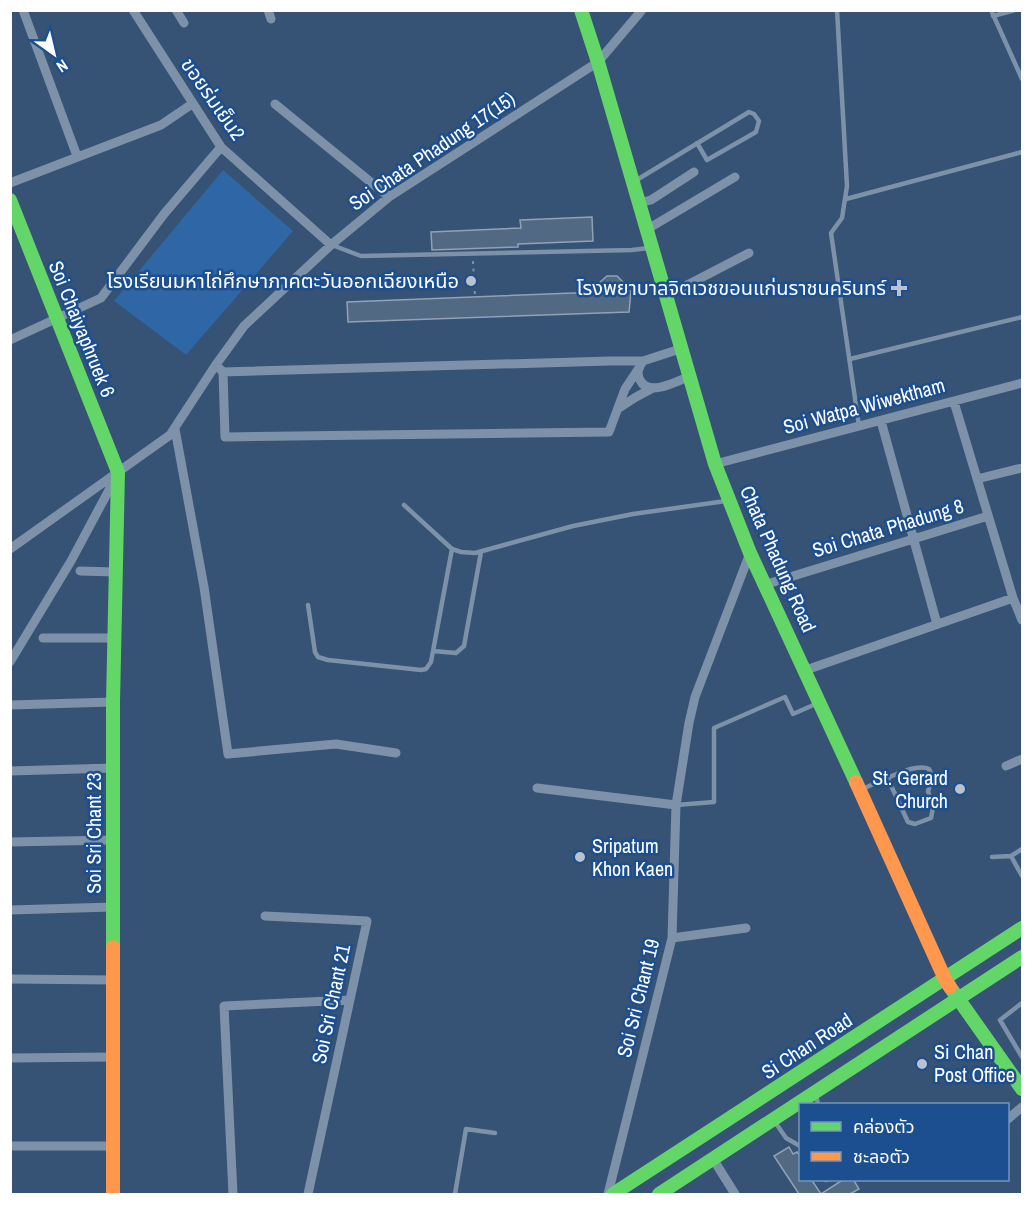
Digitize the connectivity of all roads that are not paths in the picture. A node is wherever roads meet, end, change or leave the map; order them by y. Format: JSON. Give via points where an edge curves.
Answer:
{"nodes":[{"id":1,"x":23,"y":10,"type":"edge"},
{"id":2,"x":133,"y":10,"type":"edge"},
{"id":3,"x":176,"y":10,"type":"edge"},
{"id":4,"x":581,"y":10,"type":"edge"},
{"id":5,"x":642,"y":10,"type":"edge"},
{"id":6,"x":837,"y":10,"type":"edge"},
{"id":7,"x":1015,"y":10,"type":"edge"},
{"id":8,"x":992,"y":13,"type":"edge"},
{"id":9,"x":184,"y":23,"type":"dead end"},
{"id":10,"x":598,"y":62,"type":"junction"},
{"id":11,"x":1023,"y":79,"type":"edge"},
{"id":12,"x":192,"y":104,"type":"junction"},
{"id":13,"x":275,"y":104,"type":"dead end"},
{"id":14,"x":697,"y":143,"type":"junction"},
{"id":15,"x":221,"y":147,"type":"junction"},
{"id":16,"x":1023,"y":152,"type":"edge"},
{"id":17,"x":78,"y":156,"type":"junction"},
{"id":18,"x":694,"y":172,"type":"dead end"},
{"id":19,"x":735,"y":177,"type":"dead end"},
{"id":20,"x":633,"y":182,"type":"junction"},
{"id":21,"x":10,"y":183,"type":"edge"},
{"id":22,"x":389,"y":197,"type":"junction"},
{"id":23,"x":10,"y":200,"type":"edge"},
{"id":24,"x":846,"y":200,"type":"junction"},
{"id":25,"x":639,"y":203,"type":"junction"},
{"id":26,"x":646,"y":230,"type":"junction"},
{"id":27,"x":331,"y":244,"type":"junction"},
{"id":28,"x":651,"y":248,"type":"junction"},
{"id":29,"x":749,"y":253,"type":"dead end"},
{"id":30,"x":666,"y":296,"type":"junction"},
{"id":31,"x":1023,"y":317,"type":"edge"},
{"id":32,"x":57,"y":319,"type":"junction"},
{"id":33,"x":10,"y":340,"type":"edge"},
{"id":34,"x":680,"y":349,"type":"junction"},
{"id":35,"x":850,"y":359,"type":"junction"},
{"id":36,"x":641,"y":365,"type":"junction"},
{"id":37,"x":219,"y":369,"type":"junction"},
{"id":38,"x":688,"y":378,"type":"junction"},
{"id":39,"x":1023,"y":383,"type":"edge"},
{"id":40,"x":654,"y":388,"type":"junction"},
{"id":41,"x":954,"y":402,"type":"junction"},
{"id":42,"x":617,"y":410,"type":"junction"},
{"id":43,"x":881,"y":421,"type":"junction"},
{"id":44,"x":859,"y":426,"type":"junction"},
{"id":45,"x":175,"y":429,"type":"junction"},
{"id":46,"x":715,"y":464,"type":"junction"},
{"id":47,"x":1023,"y":468,"type":"edge"},
{"id":48,"x":118,"y":472,"type":"junction"},
{"id":49,"x":977,"y":479,"type":"junction"},
{"id":50,"x":730,"y":500,"type":"junction"},
{"id":51,"x":404,"y":506,"type":"dead end"},
{"id":52,"x":988,"y":516,"type":"junction"},
{"id":53,"x":913,"y":538,"type":"junction"},
{"id":54,"x":10,"y":549,"type":"edge"},
{"id":55,"x":452,"y":549,"type":"junction"},
{"id":56,"x":481,"y":552,"type":"junction"},
{"id":57,"x":750,"y":553,"type":"junction"},
{"id":58,"x":80,"y":571,"type":"dead end"},
{"id":59,"x":116,"y":572,"type":"junction"},
{"id":60,"x":764,"y":585,"type":"junction"},
{"id":61,"x":1013,"y":598,"type":"junction"},
{"id":62,"x":308,"y":605,"type":"dead end"},
{"id":63,"x":1023,"y":620,"type":"edge"},
{"id":64,"x":937,"y":624,"type":"junction"},
{"id":65,"x":43,"y":638,"type":"dead end"},
{"id":66,"x":115,"y":638,"type":"junction"},
{"id":67,"x":433,"y":651,"type":"junction"},
{"id":68,"x":10,"y":662,"type":"edge"},
{"id":69,"x":806,"y":670,"type":"junction"},
{"id":70,"x":113,"y":702,"type":"junction"},
{"id":71,"x":820,"y":702,"type":"junction"},
{"id":72,"x":10,"y":705,"type":"edge"},
{"id":73,"x":396,"y":753,"type":"dead end"},
{"id":74,"x":1023,"y":759,"type":"edge"},
{"id":75,"x":1006,"y":766,"type":"dead end"},
{"id":76,"x":113,"y":768,"type":"junction"},
{"id":77,"x":10,"y":771,"type":"edge"},
{"id":78,"x":888,"y":779,"type":"junction"},
{"id":79,"x":537,"y":788,"type":"dead end"},
{"id":80,"x":860,"y":790,"type":"junction"},
{"id":81,"x":676,"y":805,"type":"junction"},
{"id":82,"x":113,"y":840,"type":"junction"},
{"id":83,"x":10,"y":842,"type":"edge"},
{"id":84,"x":1023,"y":849,"type":"edge"},
{"id":85,"x":1011,"y":856,"type":"junction"},
{"id":86,"x":992,"y":857,"type":"dead end"},
{"id":87,"x":1023,"y":876,"type":"edge"},
{"id":88,"x":113,"y":907,"type":"junction"},
{"id":89,"x":10,"y":910,"type":"edge"},
{"id":90,"x":265,"y":916,"type":"dead end"},
{"id":91,"x":746,"y":928,"type":"dead end"},
{"id":92,"x":1023,"y":928,"type":"edge"},
{"id":93,"x":672,"y":938,"type":"junction"},
{"id":94,"x":1023,"y":957,"type":"edge"},
{"id":95,"x":10,"y":979,"type":"edge"},
{"id":96,"x":945,"y":979,"type":"junction"},
{"id":97,"x":113,"y":980,"type":"junction"},
{"id":98,"x":958,"y":999,"type":"junction"},
{"id":99,"x":350,"y":1000,"type":"junction"},
{"id":100,"x":1023,"y":1003,"type":"edge"},
{"id":101,"x":1023,"y":1056,"type":"edge"},
{"id":102,"x":113,"y":1057,"type":"junction"},
{"id":103,"x":10,"y":1058,"type":"edge"},
{"id":104,"x":1023,"y":1089,"type":"edge"},
{"id":105,"x":817,"y":1098,"type":"edge"},
{"id":106,"x":799,"y":1107,"type":"edge"},
{"id":107,"x":1023,"y":1107,"type":"edge"},
{"id":108,"x":1009,"y":1118,"type":"edge"},
{"id":109,"x":773,"y":1120,"type":"junction"},
{"id":110,"x":495,"y":1133,"type":"dead end"},
{"id":111,"x":799,"y":1145,"type":"edge"},
{"id":112,"x":10,"y":1146,"type":"edge"},
{"id":113,"x":113,"y":1146,"type":"junction"},
{"id":114,"x":713,"y":1160,"type":"junction"},
{"id":115,"x":113,"y":1194,"type":"edge"},
{"id":116,"x":233,"y":1194,"type":"edge"},
{"id":117,"x":308,"y":1194,"type":"edge"},
{"id":118,"x":455,"y":1194,"type":"edge"},
{"id":119,"x":608,"y":1194,"type":"edge"},
{"id":120,"x":613,"y":1194,"type":"edge"},
{"id":121,"x":659,"y":1194,"type":"edge"},
{"id":122,"x":735,"y":1194,"type":"edge"}],
"edges":[{"from":1,"to":17,"type":"street"},
{"from":2,"to":12,"type":"street","name":"ขอยร่มเย็น2"},
{"from":3,"to":9,"type":"street"},
{"from":4,"to":10,"type":"street","name":"Chata Phadung Road"},
{"from":5,"to":10,"type":"street","name":"Soi Chata Phadung 17(15)"},
{"from":6,"to":24,"type":"lane"},
{"from":7,"to":8,"type":"lane"},
{"from":8,"to":11,"type":"lane"},
{"from":10,"to":20,"type":"street","name":"Chata Phadung Road"},
{"from":10,"to":22,"type":"street","name":"Soi Chata Phadung 17(15)"},
{"from":12,"to":15,"type":"street","name":"ขอยร่มเย็น2"},
{"from":12,"to":17,"type":"street","via":[[161,125]]},
{"from":13,"to":22,"type":"street"},
{"from":14,"to":14,"type":"lane","via":[[748,112],[759,121],[756,132],[707,160]]},
{"from":14,"to":20,"type":"lane"},
{"from":15,"to":27,"type":"street","name":"ขอยร่มเย็น2"},
{"from":15,"to":32,"type":"street","via":[[101,298]]},
{"from":16,"to":24,"type":"lane"},
{"from":17,"to":21,"type":"street"},
{"from":18,"to":25,"type":"street","via":[[651,200]]},
{"from":19,"to":26,"type":"street"},
{"from":20,"to":25,"type":"street","name":"Chata Phadung Road"},
{"from":22,"to":27,"type":"street","name":"Soi Chata Phadung 17(15)"},
{"from":23,"to":32,"type":"street","name":"Soi Chaiyaphruek 6"},
{"from":24,"to":35,"type":"lane","via":[[842,219],[831,233]]},
{"from":25,"to":26,"type":"street","name":"Chata Phadung Road"},
{"from":26,"to":28,"type":"street","name":"Chata Phadung Road"},
{"from":27,"to":28,"type":"lane","via":[[360,256]]},
{"from":27,"to":37,"type":"street","name":"Soi Chata Phadung 17(15)","via":[[244,326]]},
{"from":28,"to":30,"type":"street","name":"Chata Phadung Road"},
{"from":29,"to":30,"type":"street"},
{"from":30,"to":34,"type":"street","name":"Chata Phadung Road"},
{"from":31,"to":35,"type":"lane"},
{"from":32,"to":33,"type":"street"},
{"from":32,"to":48,"type":"street","name":"Soi Chaiyaphruek 6"},
{"from":34,"to":36,"type":"street"},
{"from":34,"to":38,"type":"street","name":"Chata Phadung Road"},
{"from":35,"to":44,"type":"lane"},
{"from":36,"to":37,"type":"street","via":[[610,361]]},
{"from":36,"to":40,"type":"street","via":[[638,376],[642,383]]},
{"from":36,"to":42,"type":"street"},
{"from":37,"to":42,"type":"street","via":[[225,437],[609,432]]},
{"from":37,"to":45,"type":"street","name":"Soi Chata Phadung 17(15)"},
{"from":38,"to":40,"type":"street"},
{"from":38,"to":46,"type":"street","name":"Chata Phadung Road"},
{"from":39,"to":41,"type":"street","name":"Soi Watpa Wiwektham"},
{"from":40,"to":42,"type":"street"},
{"from":41,"to":43,"type":"street","name":"Soi Watpa Wiwektham"},
{"from":41,"to":49,"type":"street"},
{"from":43,"to":44,"type":"street","name":"Soi Watpa Wiwektham"},
{"from":43,"to":53,"type":"street"},
{"from":44,"to":46,"type":"street","name":"Soi Watpa Wiwektham"},
{"from":45,"to":48,"type":"street","name":"Soi Chata Phadung 17(15)"},
{"from":45,"to":73,"type":"street","via":[[204,587],[228,754],[336,744]]},
{"from":46,"to":50,"type":"street","name":"Chata Phadung Road"},
{"from":47,"to":49,"type":"street"},
{"from":48,"to":54,"type":"street","name":"Soi Chata Phadung 17(15)"},
{"from":48,"to":59,"type":"street","name":"Soi Sri Chant 23"},
{"from":48,"to":68,"type":"street","via":[[71,561]]},
{"from":49,"to":52,"type":"street"},
{"from":50,"to":56,"type":"lane","via":[[573,526]]},
{"from":50,"to":57,"type":"street","name":"Chata Phadung Road"},
{"from":51,"to":55,"type":"lane"},
{"from":52,"to":53,"type":"street","name":"Soi Chata Phadung 8"},
{"from":52,"to":61,"type":"street"},
{"from":53,"to":60,"type":"street","name":"Soi Chata Phadung 8"},
{"from":53,"to":64,"type":"street"},
{"from":55,"to":56,"type":"lane"},
{"from":55,"to":67,"type":"lane"},
{"from":56,"to":67,"type":"lane","via":[[464,646],[456,653]]},
{"from":57,"to":60,"type":"street","name":"Chata Phadung Road"},
{"from":57,"to":81,"type":"street","name":"Soi Sri Chant 19","via":[[695,698]]},
{"from":58,"to":59,"type":"street"},
{"from":59,"to":66,"type":"street","name":"Soi Sri Chant 23"},
{"from":60,"to":69,"type":"street","name":"Chata Phadung Road"},
{"from":61,"to":63,"type":"street"},
{"from":61,"to":64,"type":"street"},
{"from":62,"to":67,"type":"lane","via":[[315,652],[323,659],[421,670],[430,666]]},
{"from":64,"to":69,"type":"street"},
{"from":65,"to":66,"type":"street"},
{"from":66,"to":70,"type":"street","name":"Soi Sri Chant 23"},
{"from":69,"to":71,"type":"street","name":"Chata Phadung Road"},
{"from":70,"to":72,"type":"street"},
{"from":70,"to":76,"type":"street","name":"Soi Sri Chant 23"},
{"from":71,"to":80,"type":"street","name":"Chata Phadung Road"},
{"from":71,"to":81,"type":"lane","via":[[793,714],[785,697],[714,728],[714,802]]},
{"from":74,"to":75,"type":"street"},
{"from":76,"to":77,"type":"street"},
{"from":76,"to":82,"type":"street","name":"Soi Sri Chant 23"},
{"from":78,"to":78,"type":"lane","via":[[916,767],[929,769],[933,778],[928,791],[933,808],[931,818],[915,824],[908,822]]},
{"from":78,"to":80,"type":"lane"},
{"from":79,"to":81,"type":"street"},
{"from":80,"to":96,"type":"street","name":"Chata Phadung Road"},
{"from":81,"to":93,"type":"street","name":"Soi Sri Chant 19"},
{"from":82,"to":83,"type":"street"},
{"from":82,"to":88,"type":"street","name":"Soi Sri Chant 23"},
{"from":84,"to":85,"type":"lane"},
{"from":85,"to":86,"type":"lane"},
{"from":85,"to":87,"type":"lane"},
{"from":88,"to":89,"type":"street"},
{"from":88,"to":97,"type":"street","name":"Soi Sri Chant 23"},
{"from":90,"to":99,"type":"street","name":"Soi Sri Chant 21","via":[[367,921]]},
{"from":91,"to":93,"type":"street"},
{"from":92,"to":96,"type":"street","name":"Si Chan Road"},
{"from":93,"to":119,"type":"street","name":"Soi Sri Chant 19"},
{"from":94,"to":98,"type":"street"},
{"from":95,"to":97,"type":"street"},
{"from":96,"to":98,"type":"street","name":"Chata Phadung Road"},
{"from":96,"to":120,"type":"street","name":"Si Chan Road"},
{"from":97,"to":102,"type":"street","name":"Soi Sri Chant 23"},
{"from":98,"to":104,"type":"street","name":"Chata Phadung Road"},
{"from":98,"to":105,"type":"street"},
{"from":99,"to":116,"type":"street","via":[[224,1006]]},
{"from":99,"to":117,"type":"street","name":"Soi Sri Chant 21"},
{"from":100,"to":101,"type":"lane","via":[[1000,1020]]},
{"from":102,"to":103,"type":"street"},
{"from":102,"to":113,"type":"street","name":"Soi Sri Chant 23"},
{"from":106,"to":109,"type":"street"},
{"from":107,"to":108,"type":"street"},
{"from":109,"to":111,"type":"lane","via":[[786,1138]]},
{"from":109,"to":114,"type":"street"},
{"from":110,"to":118,"type":"lane","via":[[466,1129]]},
{"from":112,"to":113,"type":"street"},
{"from":113,"to":115,"type":"street","name":"Soi Sri Chant 23"},
{"from":114,"to":121,"type":"street"},
{"from":114,"to":122,"type":"street"}]}
